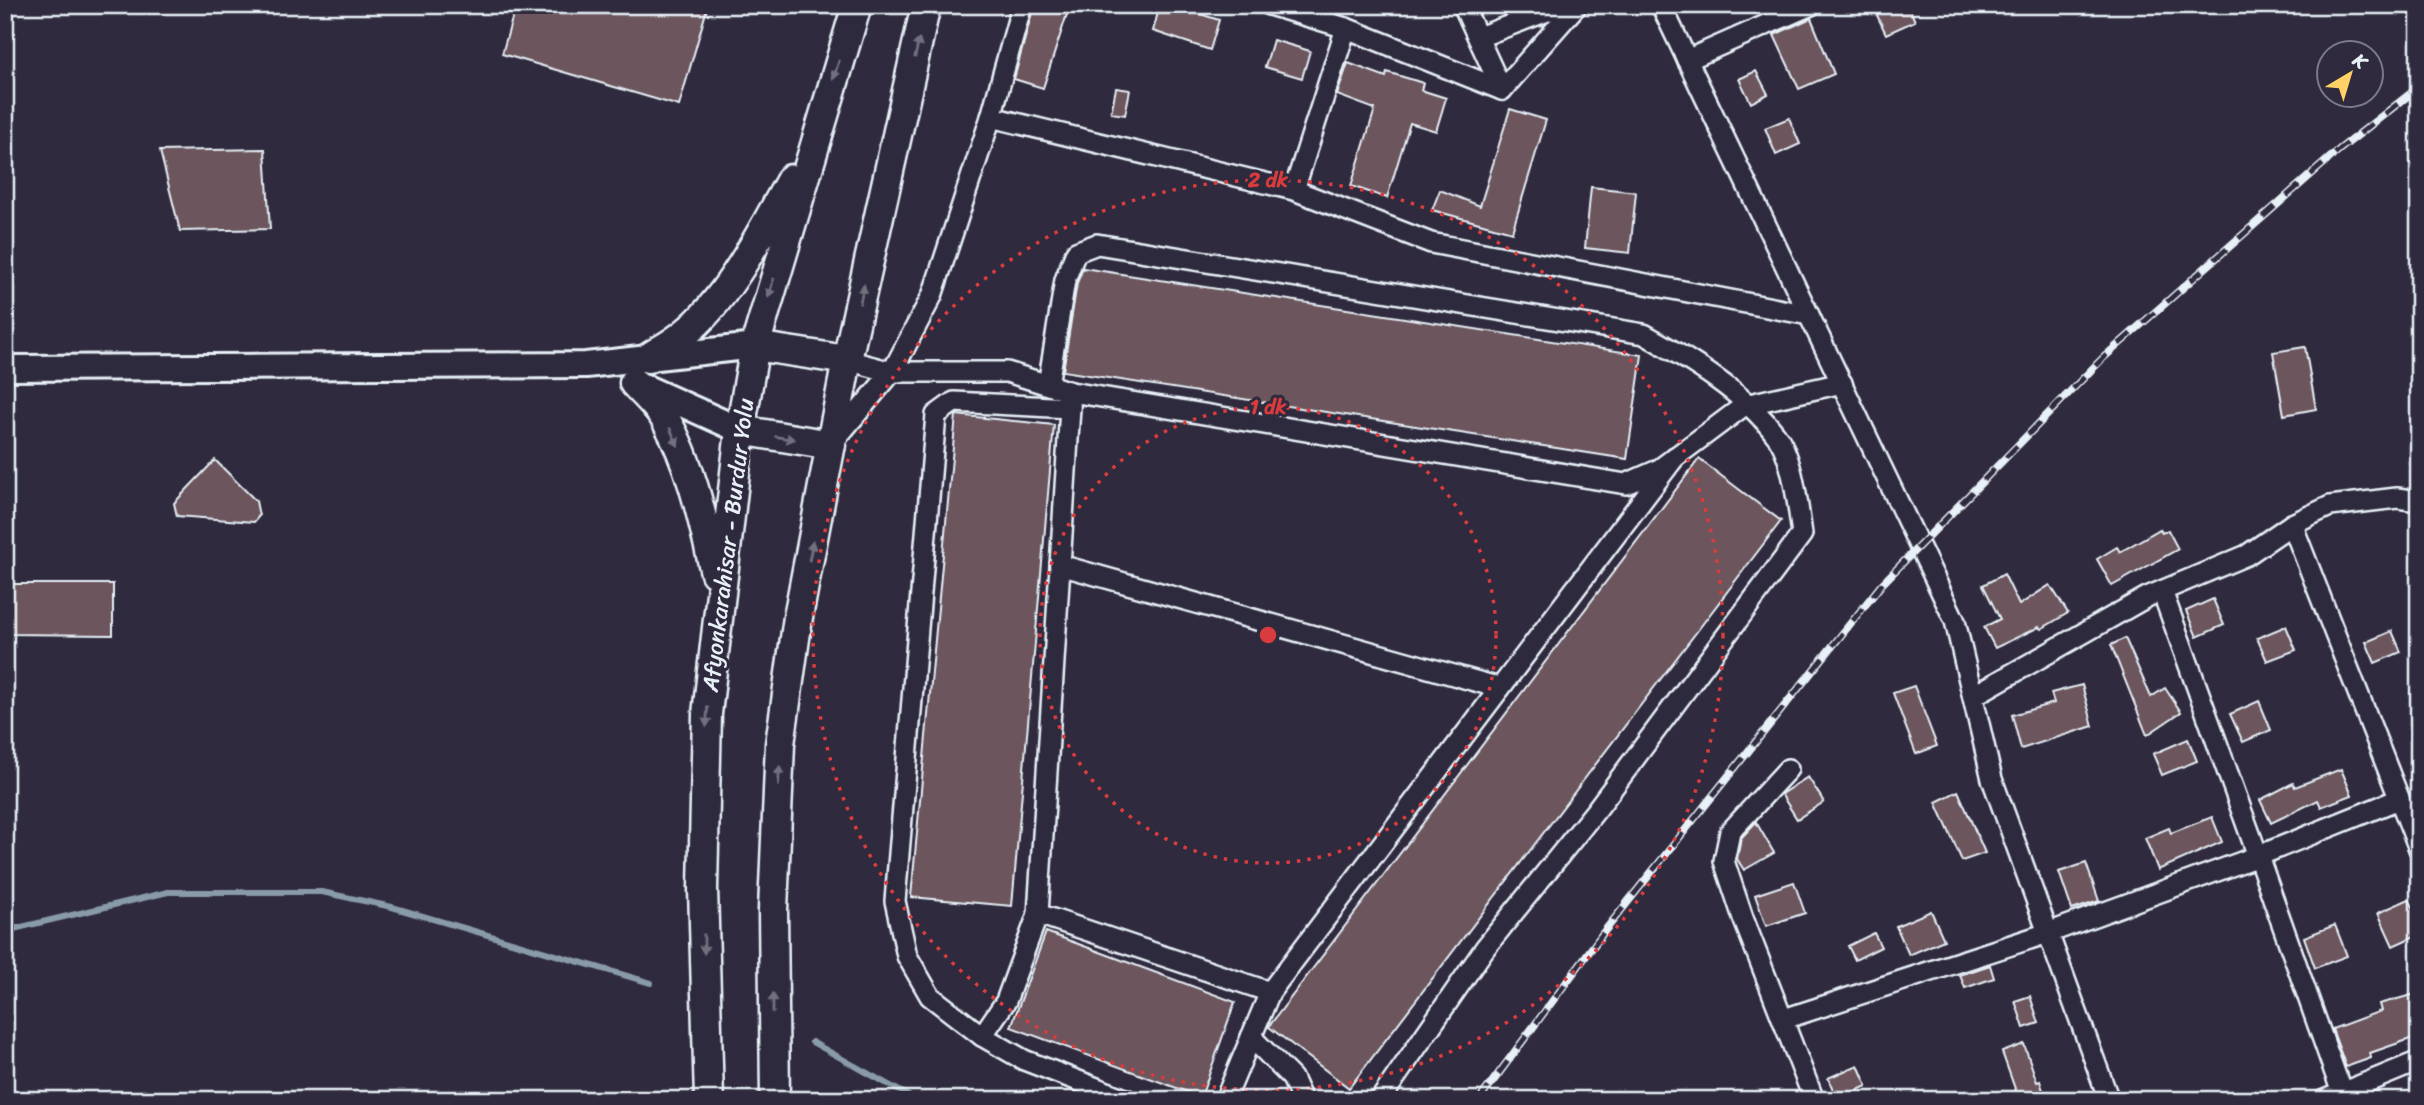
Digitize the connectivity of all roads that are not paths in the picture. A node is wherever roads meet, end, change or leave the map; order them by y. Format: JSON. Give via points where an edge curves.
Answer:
{"nodes":[{"id":1,"x":857,"y":5,"type":"edge"},
{"id":2,"x":926,"y":5,"type":"edge"},
{"id":3,"x":1022,"y":5,"type":"edge"},
{"id":4,"x":1269,"y":5,"type":"edge"},
{"id":5,"x":1463,"y":5,"type":"edge"},
{"id":6,"x":1563,"y":5,"type":"edge"},
{"id":7,"x":1577,"y":5,"type":"edge"},
{"id":8,"x":1661,"y":5,"type":"edge"},
{"id":9,"x":1811,"y":5,"type":"edge"},
{"id":10,"x":1346,"y":28,"type":"junction"},
{"id":11,"x":1479,"y":37,"type":"junction"},
{"id":12,"x":1687,"y":60,"type":"junction"},
{"id":13,"x":1503,"y":90,"type":"junction"},
{"id":14,"x":991,"y":117,"type":"junction"},
{"id":15,"x":817,"y":130,"type":"junction"},
{"id":16,"x":1294,"y":190,"type":"junction"},
{"id":17,"x":1809,"y":314,"type":"junction"},
{"id":18,"x":755,"y":346,"type":"junction"},
{"id":19,"x":648,"y":358,"type":"junction"},
{"id":20,"x":847,"y":360,"type":"junction"},
{"id":21,"x":586,"y":365,"type":"junction"},
{"id":22,"x":5,"y":368,"type":"edge"},
{"id":23,"x":892,"y":372,"type":"junction"},
{"id":24,"x":634,"y":383,"type":"junction"},
{"id":25,"x":1842,"y":383,"type":"junction"},
{"id":26,"x":1048,"y":385,"type":"junction"},
{"id":27,"x":1071,"y":400,"type":"junction"},
{"id":28,"x":1745,"y":404,"type":"junction"},
{"id":29,"x":740,"y":430,"type":"junction"},
{"id":30,"x":831,"y":445,"type":"junction"},
{"id":31,"x":1675,"y":457,"type":"junction"},
{"id":32,"x":2419,"y":501,"type":"edge"},
{"id":33,"x":2292,"y":524,"type":"junction"},
{"id":34,"x":1060,"y":565,"type":"junction"},
{"id":35,"x":2162,"y":591,"type":"junction"},
{"id":36,"x":719,"y":592,"type":"junction"},
{"id":37,"x":1500,"y":688,"type":"junction"},
{"id":38,"x":1973,"y":696,"type":"junction"},
{"id":39,"x":1788,"y":769,"type":"dead end"},
{"id":40,"x":2399,"y":799,"type":"junction"},
{"id":41,"x":2419,"y":849,"type":"edge"},
{"id":42,"x":2258,"y":856,"type":"junction"},
{"id":43,"x":1038,"y":914,"type":"junction"},
{"id":44,"x":2048,"y":933,"type":"junction"},
{"id":45,"x":1270,"y":992,"type":"junction"},
{"id":46,"x":1784,"y":1019,"type":"junction"},
{"id":47,"x":982,"y":1036,"type":"junction"},
{"id":48,"x":1251,"y":1037,"type":"junction"},
{"id":49,"x":2419,"y":1061,"type":"edge"},
{"id":50,"x":2333,"y":1096,"type":"edge"},
{"id":51,"x":709,"y":1100,"type":"edge"},
{"id":52,"x":775,"y":1100,"type":"edge"},
{"id":53,"x":1128,"y":1100,"type":"edge"},
{"id":54,"x":1225,"y":1100,"type":"edge"},
{"id":55,"x":1303,"y":1100,"type":"edge"},
{"id":56,"x":1380,"y":1100,"type":"edge"},
{"id":57,"x":1814,"y":1100,"type":"edge"},
{"id":58,"x":2109,"y":1100,"type":"edge"}],
"edges":[{"from":1,"to":15,"type":"highway","name":"Afyonkarahisar - Burdur Yolu","one_way":true},
{"from":20,"to":2,"type":"highway","one_way":true},
{"from":3,"to":14,"type":"street"},
{"from":4,"to":10,"type":"street"},
{"from":5,"to":11,"type":"street"},
{"from":6,"to":11,"type":"street"},
{"from":7,"to":13,"type":"street"},
{"from":8,"to":12,"type":"street"},
{"from":9,"to":12,"type":"street"},
{"from":10,"to":13,"type":"street"},
{"from":10,"to":16,"type":"street"},
{"from":11,"to":13,"type":"street"},
{"from":12,"to":17,"type":"street"},
{"from":14,"to":16,"type":"street"},
{"from":14,"to":23,"type":"street","via":[[932,296]]},
{"from":15,"to":18,"type":"highway","name":"Afyonkarahisar - Burdur Yolu","one_way":true},
{"from":15,"to":19,"type":"highway","via":[[743,262],[685,334]]},
{"from":16,"to":17,"type":"street","via":[[1431,243]]},
{"from":17,"to":25,"type":"street"},
{"from":18,"to":19,"type":"main road"},
{"from":18,"to":20,"type":"highway"},
{"from":18,"to":29,"type":"highway","name":"Afyonkarahisar - Burdur Yolu"},
{"from":19,"to":21,"type":"main road"},
{"from":20,"to":23,"type":"street"},
{"from":20,"to":30,"type":"highway"},
{"from":21,"to":22,"type":"main road"},
{"from":21,"to":24,"type":"main road"},
{"from":23,"to":26,"type":"street","via":[[1007,372]]},
{"from":23,"to":30,"type":"street"},
{"from":24,"to":29,"type":"main road"},
{"from":24,"to":36,"type":"highway","one_way":true,"via":[[665,418],[684,460],[702,513]]},
{"from":25,"to":28,"type":"street"},
{"from":25,"to":38,"type":"street","via":[[1955,621]]},
{"from":26,"to":27,"type":"street"},
{"from":26,"to":28,"type":"street","via":[[1065,280],[1076,252],[1097,244],[1644,334],[1687,359]]},
{"from":27,"to":31,"type":"street","via":[[1626,484]]},
{"from":27,"to":34,"type":"street"},
{"from":27,"to":47,"type":"street","via":[[954,402],[936,415],[895,901],[907,956],[930,996]]},
{"from":28,"to":31,"type":"street"},
{"from":28,"to":56,"type":"street","via":[[1778,437],[1802,534],[1597,809],[1485,948]]},
{"from":29,"to":30,"type":"highway","one_way":true},
{"from":29,"to":36,"type":"highway","name":"Afyonkarahisar - Burdur Yolu"},
{"from":52,"to":30,"type":"highway","one_way":true,"via":[[773,910],[780,744]]},
{"from":31,"to":37,"type":"street"},
{"from":32,"to":33,"type":"street","via":[[2397,498],[2329,506]]},
{"from":33,"to":35,"type":"street","via":[[2246,555]]},
{"from":33,"to":40,"type":"street"},
{"from":34,"to":37,"type":"street"},
{"from":34,"to":43,"type":"street"},
{"from":35,"to":38,"type":"street"},
{"from":35,"to":42,"type":"street"},
{"from":36,"to":51,"type":"highway","name":"Afyonkarahisar - Burdur Yolu","one_way":true,"via":[[706,714],[703,874]]},
{"from":37,"to":45,"type":"street"},
{"from":38,"to":44,"type":"street","via":[[1993,779]]},
{"from":39,"to":46,"type":"street","via":[[1730,832],[1724,861]]},
{"from":40,"to":41,"type":"street"},
{"from":40,"to":42,"type":"street"},
{"from":42,"to":44,"type":"street"},
{"from":42,"to":50,"type":"street"},
{"from":43,"to":45,"type":"street"},
{"from":43,"to":47,"type":"street","via":[[1006,1001]]},
{"from":44,"to":46,"type":"street"},
{"from":44,"to":58,"type":"street"},
{"from":45,"to":48,"type":"street"},
{"from":46,"to":57,"type":"street"},
{"from":47,"to":53,"type":"street","via":[[1024,1060]]},
{"from":48,"to":54,"type":"street"},
{"from":48,"to":55,"type":"street","via":[[1292,1078]]},
{"from":49,"to":50,"type":"street"}]}
